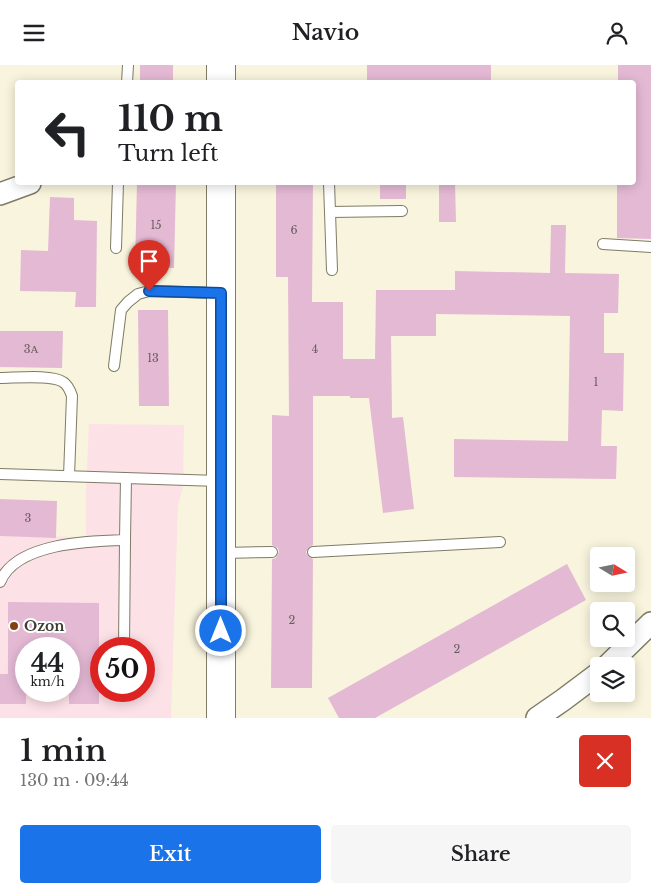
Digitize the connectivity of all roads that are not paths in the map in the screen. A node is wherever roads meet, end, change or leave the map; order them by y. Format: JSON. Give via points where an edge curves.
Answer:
{"nodes":[{"id":1,"x":128,"y":65,"type":"edge"},
{"id":2,"x":221,"y":65,"type":"edge"},
{"id":3,"x":128,"y":80,"type":"edge"},
{"id":4,"x":221,"y":80,"type":"edge"},
{"id":5,"x":25,"y":185,"type":"edge"},
{"id":6,"x":118,"y":185,"type":"edge"},
{"id":7,"x":221,"y":185,"type":"edge"},
{"id":8,"x":330,"y":185,"type":"edge"},
{"id":9,"x":0,"y":194,"type":"edge"},
{"id":10,"x":402,"y":211,"type":"dead end"},
{"id":11,"x":330,"y":212,"type":"junction"},
{"id":12,"x":603,"y":244,"type":"dead end"},
{"id":13,"x":651,"y":247,"type":"edge"},
{"id":14,"x":116,"y":248,"type":"dead end"},
{"id":15,"x":332,"y":271,"type":"dead end"},
{"id":16,"x":221,"y":293,"type":"junction"},
{"id":17,"x":114,"y":366,"type":"dead end"},
{"id":18,"x":0,"y":378,"type":"edge"},
{"id":19,"x":0,"y":474,"type":"edge"},
{"id":20,"x":69,"y":476,"type":"junction"},
{"id":21,"x":126,"y":478,"type":"junction"},
{"id":22,"x":221,"y":481,"type":"junction"},
{"id":23,"x":125,"y":540,"type":"junction"},
{"id":24,"x":500,"y":542,"type":"dead end"},
{"id":25,"x":272,"y":552,"type":"dead end"},
{"id":26,"x":313,"y":552,"type":"dead end"},
{"id":27,"x":222,"y":553,"type":"junction"},
{"id":28,"x":0,"y":583,"type":"edge"},
{"id":29,"x":651,"y":623,"type":"edge"},
{"id":30,"x":124,"y":637,"type":"edge"},
{"id":31,"x":616,"y":657,"type":"edge"},
{"id":32,"x":590,"y":680,"type":"edge"},
{"id":33,"x":221,"y":718,"type":"edge"},
{"id":34,"x":537,"y":718,"type":"edge"}],
"edges":[{"from":1,"to":3,"type":"lane"},
{"from":2,"to":4,"type":"main road"},
{"from":5,"to":9,"type":"street"},
{"from":6,"to":14,"type":"lane"},
{"from":7,"to":16,"type":"main road"},
{"from":8,"to":11,"type":"lane"},
{"from":10,"to":11,"type":"lane"},
{"from":11,"to":15,"type":"lane"},
{"from":12,"to":13,"type":"lane"},
{"from":16,"to":17,"type":"lane","via":[[149,291],[138,294],[121,310]]},
{"from":16,"to":22,"type":"main road"},
{"from":18,"to":20,"type":"lane","via":[[53,378],[69,388],[72,395]]},
{"from":19,"to":20,"type":"lane"},
{"from":20,"to":21,"type":"lane"},
{"from":21,"to":22,"type":"lane"},
{"from":21,"to":23,"type":"lane"},
{"from":22,"to":27,"type":"main road"},
{"from":23,"to":28,"type":"lane","via":[[84,541],[44,550],[19,559]]},
{"from":23,"to":30,"type":"lane"},
{"from":24,"to":26,"type":"lane"},
{"from":25,"to":27,"type":"lane"},
{"from":27,"to":33,"type":"main road"},
{"from":29,"to":31,"type":"street"},
{"from":32,"to":34,"type":"street"}]}
